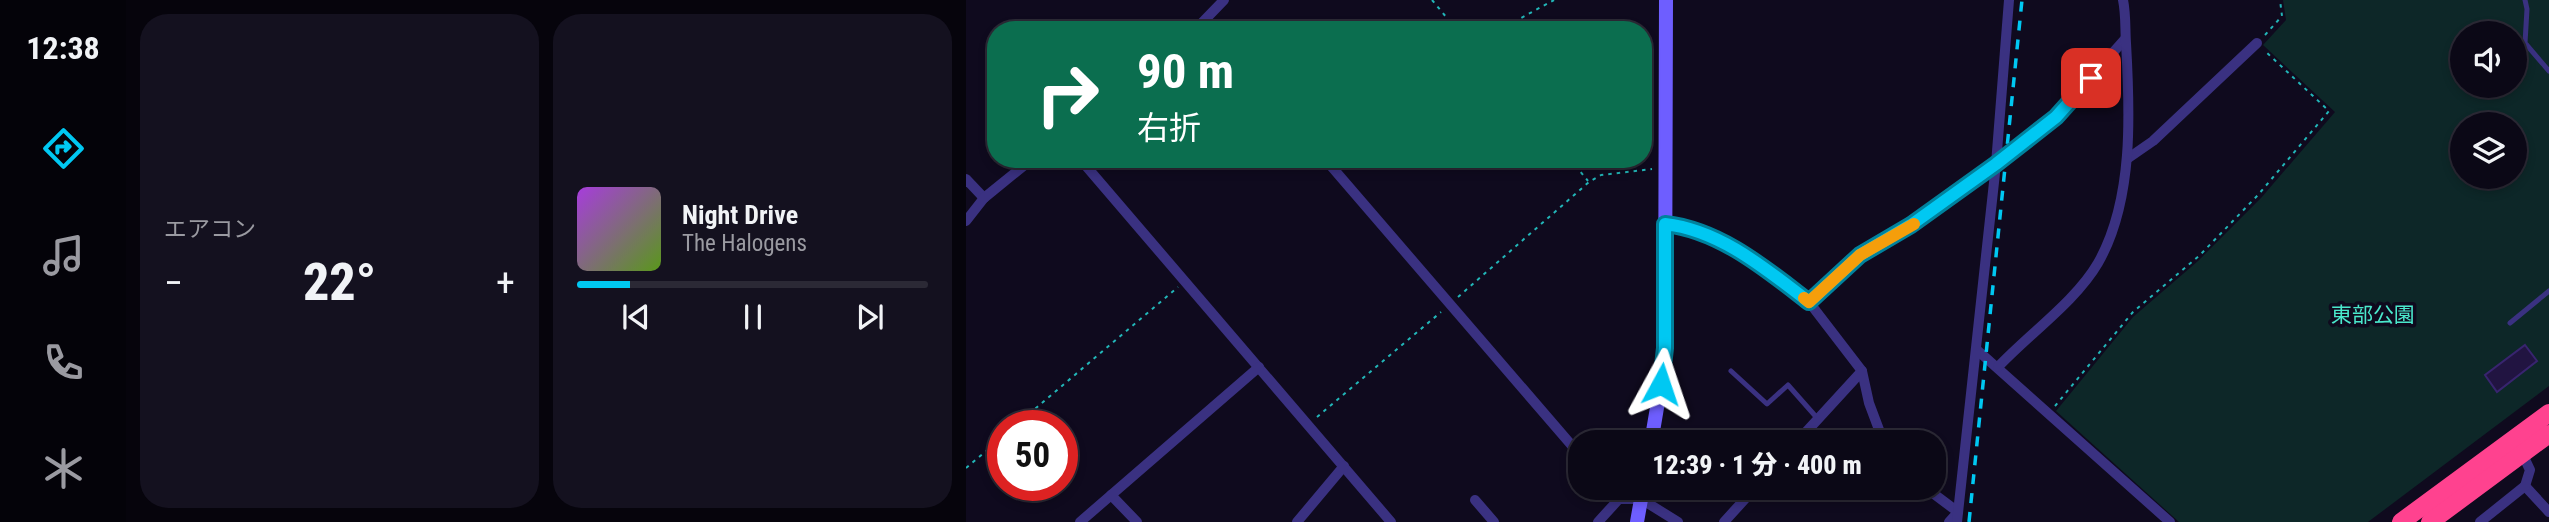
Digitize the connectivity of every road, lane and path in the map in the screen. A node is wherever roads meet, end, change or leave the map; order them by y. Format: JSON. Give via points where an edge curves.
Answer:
{"nodes":[{"id":1,"x":1224,"y":0,"type":"edge"},
{"id":2,"x":1432,"y":0,"type":"edge"},
{"id":3,"x":1554,"y":0,"type":"edge"},
{"id":4,"x":1666,"y":0,"type":"edge"},
{"id":5,"x":2009,"y":0,"type":"edge"},
{"id":6,"x":2123,"y":0,"type":"edge"},
{"id":7,"x":2280,"y":0,"type":"edge"},
{"id":8,"x":2525,"y":0,"type":"edge"},
{"id":9,"x":1206,"y":20,"type":"edge"},
{"id":10,"x":1450,"y":21,"type":"edge"},
{"id":11,"x":1516,"y":21,"type":"edge"},
{"id":12,"x":2125,"y":39,"type":"junction"},
{"id":13,"x":2257,"y":43,"type":"junction"},
{"id":14,"x":2549,"y":71,"type":"edge"},
{"id":15,"x":2127,"y":159,"type":"junction"},
{"id":16,"x":1996,"y":164,"type":"junction"},
{"id":17,"x":1021,"y":168,"type":"edge"},
{"id":18,"x":1088,"y":168,"type":"edge"},
{"id":19,"x":1333,"y":168,"type":"edge"},
{"id":20,"x":1577,"y":168,"type":"edge"},
{"id":21,"x":1665,"y":168,"type":"junction"},
{"id":22,"x":966,"y":179,"type":"edge"},
{"id":23,"x":984,"y":198,"type":"junction"},
{"id":24,"x":966,"y":221,"type":"edge"},
{"id":25,"x":1665,"y":224,"type":"junction"},
{"id":26,"x":1184,"y":281,"type":"junction"},
{"id":27,"x":2549,"y":291,"type":"edge"},
{"id":28,"x":1809,"y":302,"type":"junction"},
{"id":29,"x":2510,"y":323,"type":"dead end"},
{"id":30,"x":1977,"y":350,"type":"junction"},
{"id":31,"x":1259,"y":367,"type":"junction"},
{"id":32,"x":1998,"y":367,"type":"junction"},
{"id":33,"x":1731,"y":371,"type":"dead end"},
{"id":34,"x":1861,"y":371,"type":"junction"},
{"id":35,"x":1034,"y":410,"type":"edge"},
{"id":36,"x":2049,"y":412,"type":"junction"},
{"id":37,"x":2549,"y":413,"type":"edge"},
{"id":38,"x":1818,"y":419,"type":"junction"},
{"id":39,"x":1653,"y":430,"type":"edge"},
{"id":40,"x":1808,"y":430,"type":"edge"},
{"id":41,"x":1879,"y":430,"type":"edge"},
{"id":42,"x":2549,"y":434,"type":"edge"},
{"id":43,"x":1568,"y":441,"type":"edge"},
{"id":44,"x":987,"y":450,"type":"edge"},
{"id":45,"x":2522,"y":453,"type":"junction"},
{"id":46,"x":1344,"y":466,"type":"junction"},
{"id":47,"x":966,"y":468,"type":"edge"},
{"id":48,"x":2525,"y":486,"type":"junction"},
{"id":49,"x":1111,"y":495,"type":"junction"},
{"id":50,"x":1475,"y":500,"type":"dead end"},
{"id":51,"x":1618,"y":500,"type":"edge"},
{"id":52,"x":1641,"y":500,"type":"edge"},
{"id":53,"x":1650,"y":500,"type":"edge"},
{"id":54,"x":1744,"y":500,"type":"edge"},
{"id":55,"x":1939,"y":500,"type":"edge"},
{"id":56,"x":2549,"y":512,"type":"edge"},
{"id":57,"x":1957,"y":517,"type":"edge"},
{"id":58,"x":1080,"y":522,"type":"edge"},
{"id":59,"x":1137,"y":522,"type":"edge"},
{"id":60,"x":1297,"y":522,"type":"edge"},
{"id":61,"x":1391,"y":522,"type":"edge"},
{"id":62,"x":1494,"y":522,"type":"edge"},
{"id":63,"x":1598,"y":522,"type":"edge"},
{"id":64,"x":1637,"y":522,"type":"edge"},
{"id":65,"x":1678,"y":522,"type":"edge"},
{"id":66,"x":1724,"y":522,"type":"edge"},
{"id":67,"x":1949,"y":522,"type":"edge"},
{"id":68,"x":2170,"y":522,"type":"edge"},
{"id":69,"x":2401,"y":522,"type":"edge"},
{"id":70,"x":2430,"y":522,"type":"edge"},
{"id":71,"x":2480,"y":522,"type":"edge"}],
"edges":[{"from":1,"to":9,"type":"street"},
{"from":2,"to":10,"type":"path"},
{"from":3,"to":11,"type":"path"},
{"from":4,"to":21,"type":"main road"},
{"from":5,"to":16,"type":"street"},
{"from":6,"to":12,"type":"street"},
{"from":7,"to":13,"type":"path","via":[[2282,16]]},
{"from":8,"to":14,"type":"lane","via":[[2525,43]]},
{"from":12,"to":15,"type":"street"},
{"from":12,"to":16,"type":"street","via":[[2056,117]]},
{"from":13,"to":15,"type":"street","via":[[2182,115]]},
{"from":13,"to":36,"type":"path","via":[[2329,111],[2210,245],[2133,312]]},
{"from":15,"to":32,"type":"street","via":[[2111,232],[2098,262],[2076,292]]},
{"from":16,"to":28,"type":"street","via":[[1860,255]]},
{"from":16,"to":30,"type":"street"},
{"from":17,"to":23,"type":"street"},
{"from":18,"to":26,"type":"street"},
{"from":19,"to":43,"type":"street"},
{"from":20,"to":21,"type":"path","via":[[1589,182],[1601,175]]},
{"from":21,"to":25,"type":"main road"},
{"from":22,"to":23,"type":"street"},
{"from":23,"to":24,"type":"street"},
{"from":25,"to":28,"type":"street","via":[[1680,226],[1756,261]]},
{"from":25,"to":39,"type":"main road","via":[[1665,348]]},
{"from":26,"to":31,"type":"street"},
{"from":26,"to":35,"type":"path"},
{"from":27,"to":29,"type":"lane"},
{"from":28,"to":34,"type":"street"},
{"from":30,"to":32,"type":"street"},
{"from":30,"to":57,"type":"street"},
{"from":31,"to":46,"type":"street"},
{"from":31,"to":49,"type":"street"},
{"from":32,"to":36,"type":"street"},
{"from":33,"to":38,"type":"lane","via":[[1767,404],[1788,386]]},
{"from":34,"to":38,"type":"street"},
{"from":34,"to":41,"type":"street"},
{"from":36,"to":68,"type":"street"},
{"from":37,"to":69,"type":"highway"},
{"from":38,"to":40,"type":"street"},
{"from":42,"to":45,"type":"highway"},
{"from":44,"to":47,"type":"path"},
{"from":45,"to":48,"type":"street","via":[[2530,470]]},
{"from":45,"to":70,"type":"highway"},
{"from":46,"to":60,"type":"street"},
{"from":46,"to":61,"type":"street"},
{"from":48,"to":56,"type":"street"},
{"from":48,"to":71,"type":"street"},
{"from":49,"to":58,"type":"street"},
{"from":49,"to":59,"type":"street"},
{"from":50,"to":62,"type":"street"},
{"from":51,"to":63,"type":"street"},
{"from":52,"to":64,"type":"main road"},
{"from":53,"to":65,"type":"street"},
{"from":54,"to":66,"type":"street"},
{"from":55,"to":57,"type":"street"},
{"from":57,"to":67,"type":"street"}]}
